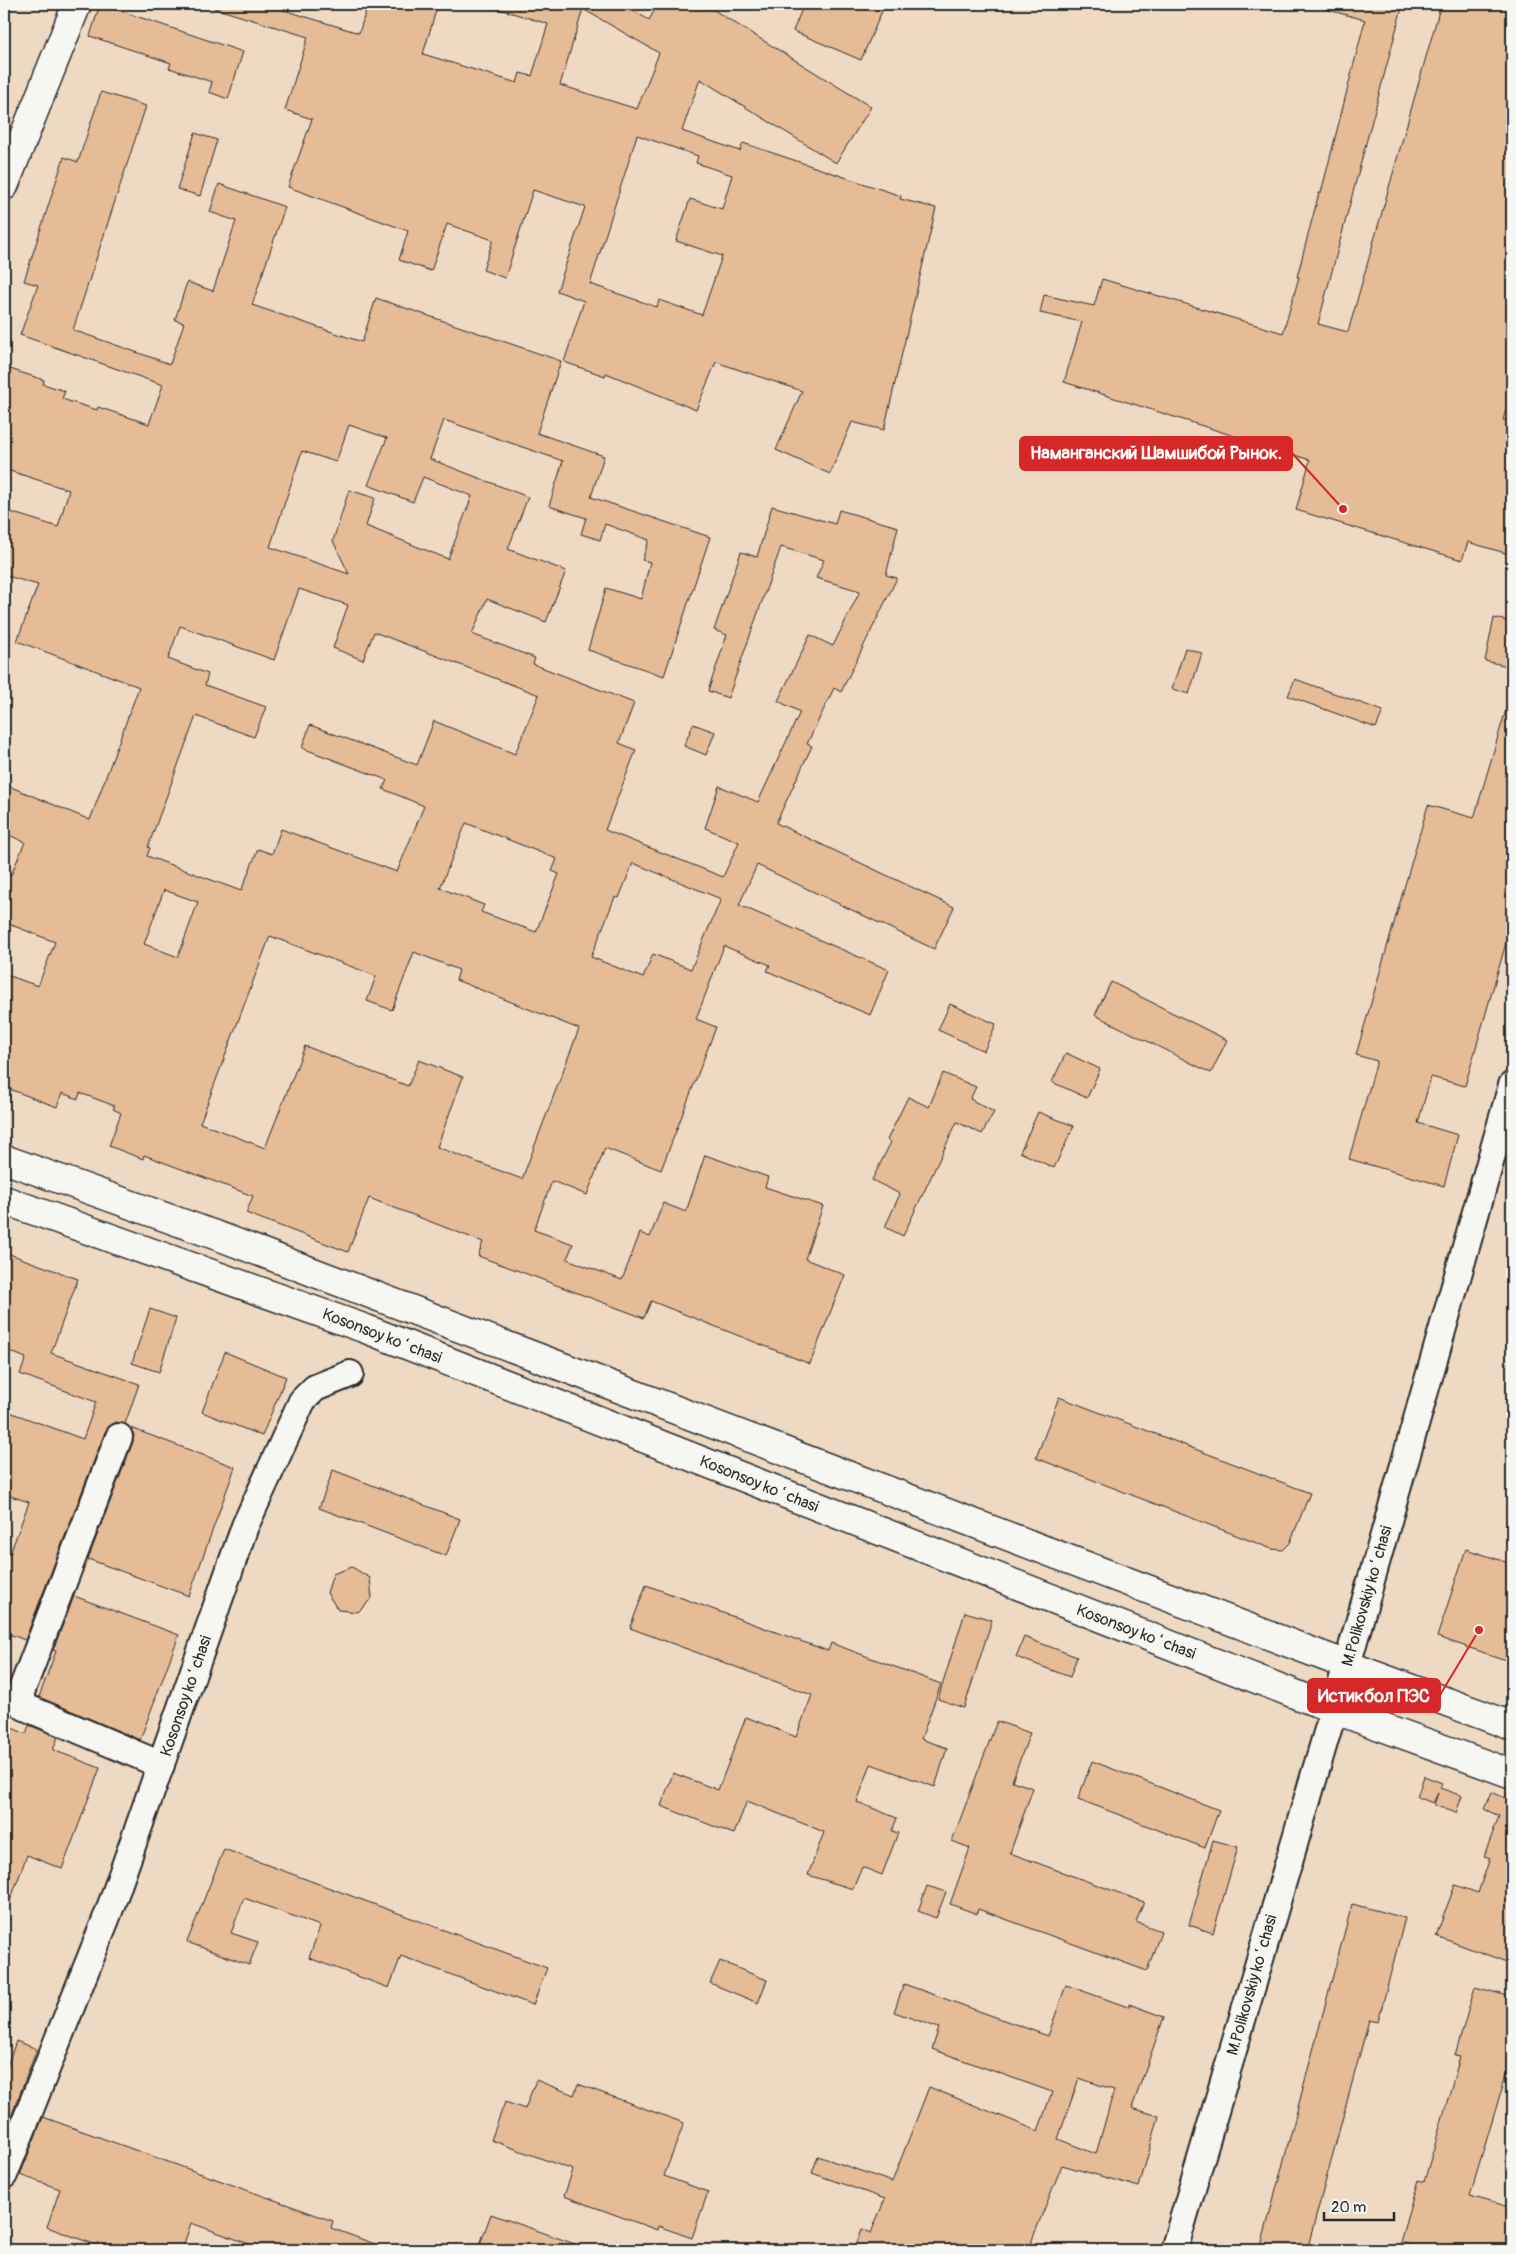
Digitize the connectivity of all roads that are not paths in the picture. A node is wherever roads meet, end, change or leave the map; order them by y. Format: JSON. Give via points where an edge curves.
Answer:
{"nodes":[{"id":1,"x":77,"y":4,"type":"edge"},
{"id":2,"x":4,"y":186,"type":"edge"},
{"id":3,"x":1512,"y":1085,"type":"edge"},
{"id":4,"x":4,"y":1159,"type":"edge"},
{"id":5,"x":4,"y":1200,"type":"edge"},
{"id":6,"x":350,"y":1374,"type":"dead end"},
{"id":7,"x":119,"y":1438,"type":"dead end"},
{"id":8,"x":1347,"y":1666,"type":"junction"},
{"id":9,"x":1333,"y":1709,"type":"junction"},
{"id":10,"x":1512,"y":1726,"type":"edge"},
{"id":11,"x":161,"y":1765,"type":"junction"},
{"id":12,"x":1512,"y":1774,"type":"edge"},
{"id":13,"x":4,"y":2174,"type":"edge"},
{"id":14,"x":1174,"y":2250,"type":"edge"}],
"edges":[{"from":1,"to":2,"type":"street"},
{"from":3,"to":8,"type":"street","name":"M.Polikovskiy koʻchasi"},
{"from":4,"to":8,"type":"street","via":[[226,1239]]},
{"from":5,"to":9,"type":"street","name":"Kosonsoy koʻchasi","via":[[366,1329]]},
{"from":6,"to":11,"type":"street","name":"Kosonsoy koʻchasi","via":[[314,1388],[302,1401],[246,1526]]},
{"from":7,"to":11,"type":"street","name":"Kosonsoy koʻchasi","via":[[20,1699],[25,1708]]},
{"from":8,"to":9,"type":"street","name":"M.Polikovskiy koʻchasi"},
{"from":8,"to":10,"type":"street"},
{"from":9,"to":12,"type":"street","name":"Kosonsoy koʻchasi"},
{"from":9,"to":14,"type":"street","name":"M.Polikovskiy koʻchasi"},
{"from":11,"to":13,"type":"street","name":"Kosonsoy koʻchasi","via":[[108,1914]]}]}
